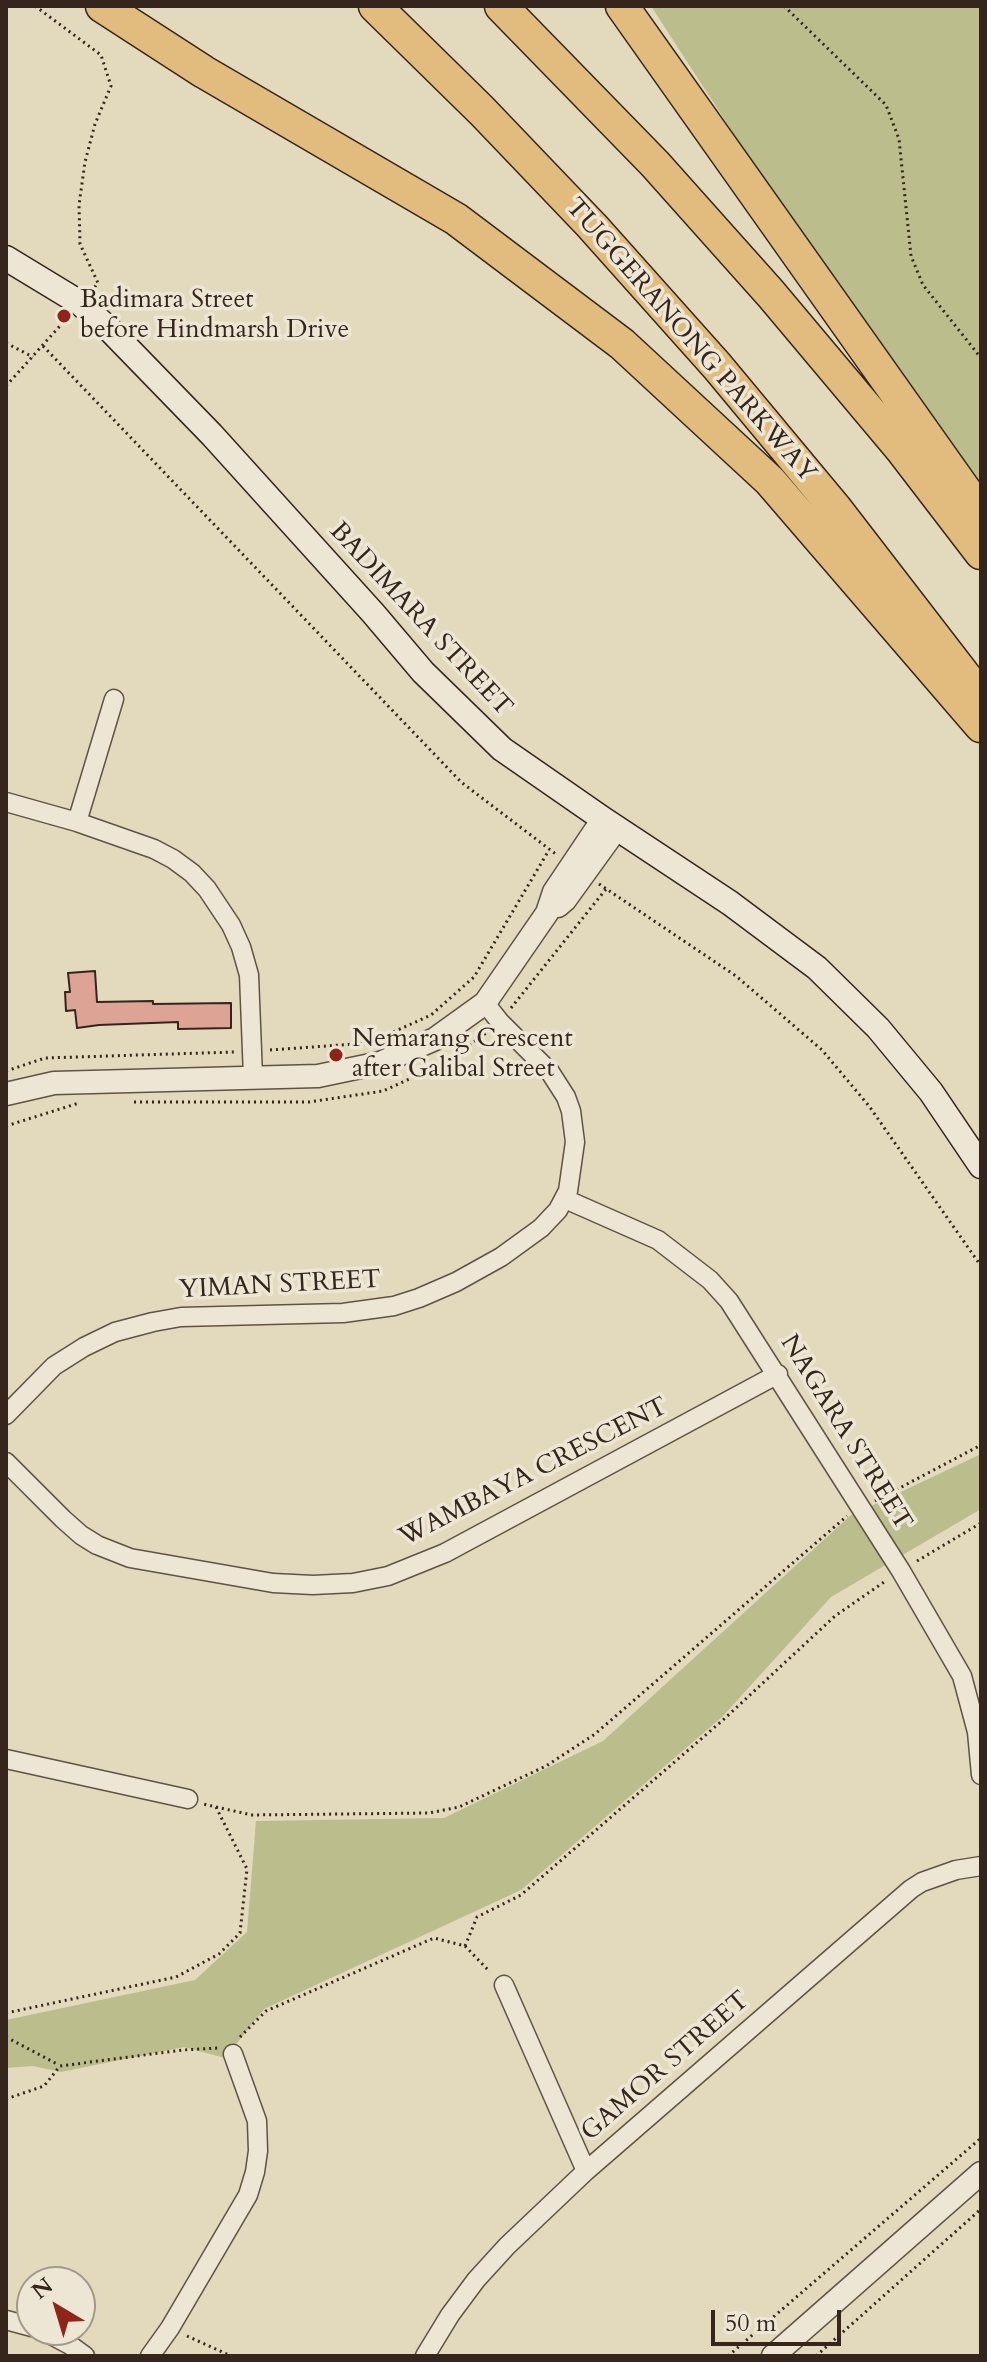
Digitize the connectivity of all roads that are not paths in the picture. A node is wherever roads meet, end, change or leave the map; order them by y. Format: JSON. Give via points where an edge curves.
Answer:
{"nodes":[{"id":1,"x":102,"y":6,"type":"edge"},
{"id":2,"x":375,"y":6,"type":"edge"},
{"id":3,"x":501,"y":6,"type":"edge"},
{"id":4,"x":622,"y":6,"type":"edge"},
{"id":5,"x":6,"y":258,"type":"edge"},
{"id":6,"x":981,"y":513,"type":"edge"},
{"id":7,"x":981,"y":553,"type":"edge"},
{"id":8,"x":981,"y":698,"type":"edge"},
{"id":9,"x":114,"y":699,"type":"dead end"},
{"id":10,"x":981,"y":726,"type":"edge"},
{"id":11,"x":6,"y":802,"type":"edge"},
{"id":12,"x":77,"y":822,"type":"junction"},
{"id":13,"x":610,"y":824,"type":"junction"},
{"id":14,"x":485,"y":1003,"type":"junction"},
{"id":15,"x":253,"y":1077,"type":"junction"},
{"id":16,"x":6,"y":1094,"type":"edge"},
{"id":17,"x":981,"y":1166,"type":"edge"},
{"id":18,"x":565,"y":1199,"type":"junction"},
{"id":19,"x":778,"y":1374,"type":"junction"},
{"id":20,"x":6,"y":1415,"type":"edge"},
{"id":21,"x":6,"y":1462,"type":"edge"},
{"id":22,"x":6,"y":1759,"type":"edge"},
{"id":23,"x":981,"y":1775,"type":"edge"},
{"id":24,"x":188,"y":1799,"type":"road end"},
{"id":25,"x":981,"y":1866,"type":"edge"},
{"id":26,"x":504,"y":1985,"type":"road end"},
{"id":27,"x":233,"y":2054,"type":"road end"},
{"id":28,"x":586,"y":2171,"type":"junction"},
{"id":29,"x":981,"y":2173,"type":"edge"},
{"id":30,"x":150,"y":2356,"type":"edge"},
{"id":31,"x":425,"y":2356,"type":"edge"},
{"id":32,"x":773,"y":2356,"type":"edge"}],
"edges":[{"from":1,"to":10,"type":"highway","via":[[456,219],[622,344],[770,481]]},
{"from":2,"to":8,"type":"highway","name":"TUGGERANONG PARKWAY","via":[[592,226],[717,366],[846,521]]},
{"from":3,"to":7,"type":"highway","via":[[655,164],[771,294]]},
{"from":4,"to":6,"type":"highway"},
{"from":5,"to":13,"type":"main road","name":"BADIMARA STREET","via":[[80,303],[111,331],[212,435],[423,672],[502,749]]},
{"from":9,"to":12,"type":"street"},
{"from":11,"to":12,"type":"street"},
{"from":12,"to":15,"type":"street","via":[[173,859],[219,905],[249,975]]},
{"from":13,"to":14,"type":"street","via":[[565,900],[547,913]]},
{"from":13,"to":17,"type":"main road","name":"BADIMARA STREET","via":[[817,968],[878,1028],[931,1092]]},
{"from":14,"to":15,"type":"street","via":[[435,1039],[380,1063],[318,1076]]},
{"from":14,"to":18,"type":"street","name":"YIMAN STREET","via":[[550,1072],[566,1097],[575,1142]]},
{"from":15,"to":16,"type":"street","via":[[54,1083]]},
{"from":18,"to":19,"type":"street","name":"NAGARA STREET","via":[[658,1240],[710,1280]]},
{"from":18,"to":20,"type":"street","name":"YIMAN STREET","via":[[530,1237],[477,1271],[419,1298],[369,1311],[181,1317],[136,1326],[66,1357]]},
{"from":19,"to":21,"type":"street","name":"WAMBAYA CRESCENT","via":[[445,1553],[388,1576],[353,1583],[273,1583],[121,1554],[81,1535]]},
{"from":19,"to":23,"type":"street","name":"NAGARA STREET","via":[[962,1676],[977,1732]]},
{"from":22,"to":24,"type":"street"},
{"from":25,"to":28,"type":"street","name":"GAMOR STREET","via":[[956,1870],[911,1889]]},
{"from":26,"to":28,"type":"street"},
{"from":27,"to":30,"type":"street","via":[[257,2121],[255,2172],[248,2195]]},
{"from":28,"to":31,"type":"street","name":"GAMOR STREET","via":[[476,2280]]},
{"from":29,"to":32,"type":"street"}]}
